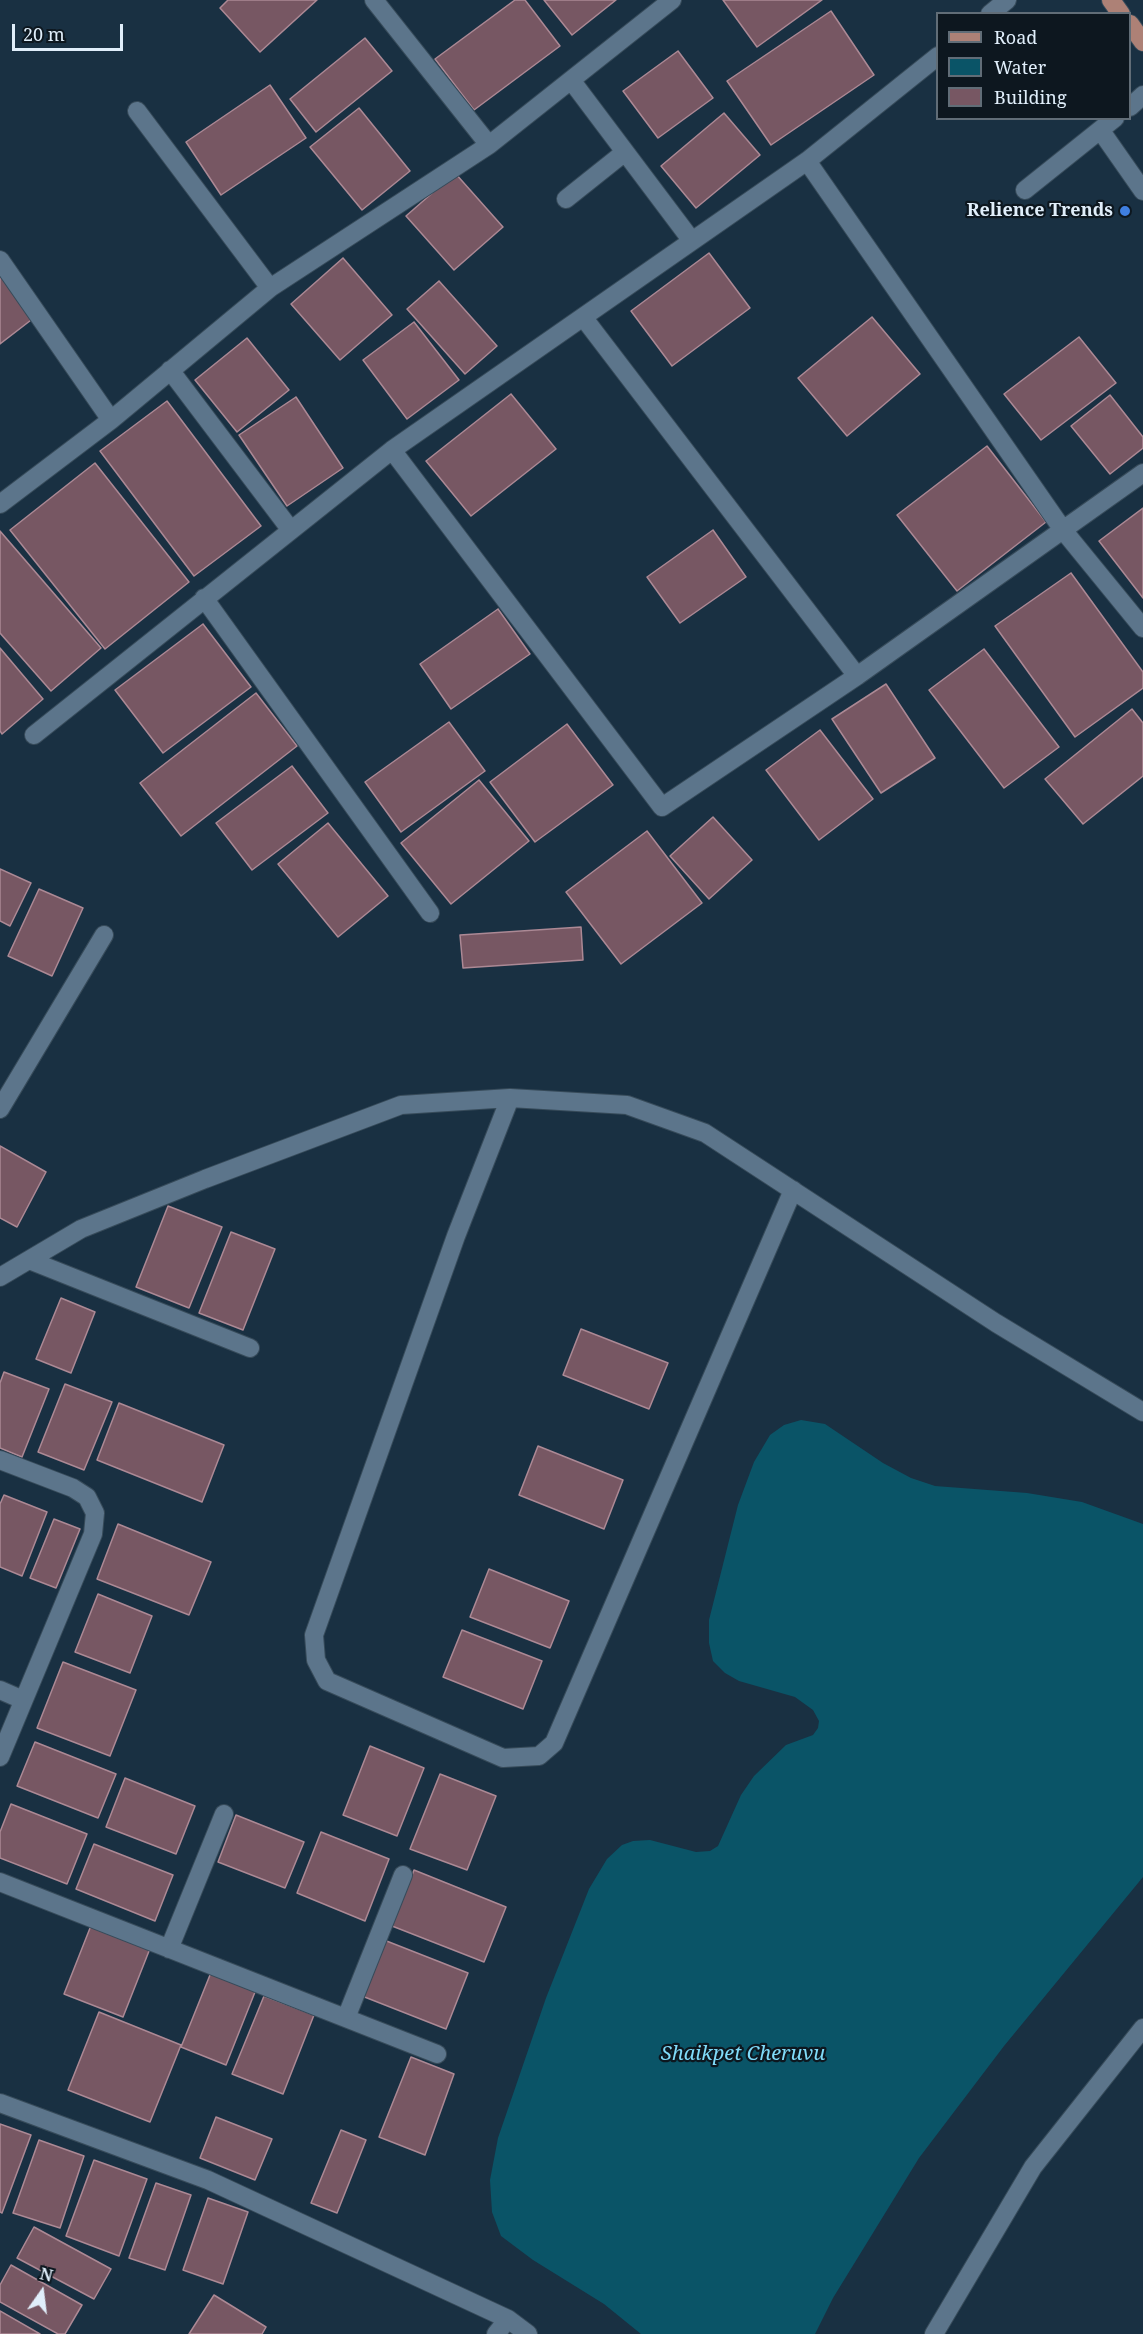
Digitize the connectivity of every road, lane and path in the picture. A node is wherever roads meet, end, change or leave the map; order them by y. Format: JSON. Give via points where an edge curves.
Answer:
{"nodes":[{"id":1,"x":374,"y":0,"type":"edge"},
{"id":2,"x":672,"y":0,"type":"edge"},
{"id":3,"x":1007,"y":0,"type":"edge"},
{"id":4,"x":992,"y":12,"type":"edge"},
{"id":5,"x":1131,"y":25,"type":"edge"},
{"id":6,"x":1143,"y":42,"type":"edge"},
{"id":7,"x":936,"y":58,"type":"edge"},
{"id":8,"x":571,"y":80,"type":"junction"},
{"id":9,"x":1143,"y":95,"type":"edge"},
{"id":10,"x":1131,"y":105,"type":"edge"},
{"id":11,"x":137,"y":111,"type":"dead end"},
{"id":12,"x":1113,"y":120,"type":"edge"},
{"id":13,"x":1101,"y":131,"type":"junction"},
{"id":14,"x":489,"y":145,"type":"junction"},
{"id":15,"x":625,"y":152,"type":"junction"},
{"id":16,"x":807,"y":161,"type":"junction"},
{"id":17,"x":1025,"y":190,"type":"dead end"},
{"id":18,"x":1143,"y":191,"type":"edge"},
{"id":19,"x":566,"y":199,"type":"dead end"},
{"id":20,"x":692,"y":241,"type":"junction"},
{"id":21,"x":0,"y":260,"type":"edge"},
{"id":22,"x":270,"y":288,"type":"junction"},
{"id":23,"x":582,"y":317,"type":"junction"},
{"id":24,"x":170,"y":370,"type":"junction"},
{"id":25,"x":111,"y":420,"type":"junction"},
{"id":26,"x":392,"y":450,"type":"junction"},
{"id":27,"x":1143,"y":473,"type":"edge"},
{"id":28,"x":0,"y":504,"type":"edge"},
{"id":29,"x":290,"y":529,"type":"junction"},
{"id":30,"x":1063,"y":530,"type":"junction"},
{"id":31,"x":204,"y":597,"type":"junction"},
{"id":32,"x":1143,"y":628,"type":"edge"},
{"id":33,"x":857,"y":676,"type":"junction"},
{"id":34,"x":34,"y":735,"type":"dead end"},
{"id":35,"x":430,"y":913,"type":"dead end"},
{"id":36,"x":104,"y":935,"type":"dead end"},
{"id":37,"x":510,"y":1098,"type":"junction"},
{"id":38,"x":0,"y":1109,"type":"edge"},
{"id":39,"x":793,"y":1190,"type":"junction"},
{"id":40,"x":29,"y":1260,"type":"junction"},
{"id":41,"x":0,"y":1277,"type":"edge"},
{"id":42,"x":250,"y":1348,"type":"dead end"},
{"id":43,"x":1143,"y":1412,"type":"edge"},
{"id":44,"x":0,"y":1460,"type":"edge"},
{"id":45,"x":0,"y":1690,"type":"edge"},
{"id":46,"x":23,"y":1700,"type":"junction"},
{"id":47,"x":0,"y":1757,"type":"edge"},
{"id":48,"x":224,"y":1814,"type":"dead end"},
{"id":49,"x":403,"y":1875,"type":"dead end"},
{"id":50,"x":0,"y":1882,"type":"edge"},
{"id":51,"x":169,"y":1949,"type":"junction"},
{"id":52,"x":346,"y":2018,"type":"junction"},
{"id":53,"x":1143,"y":2028,"type":"edge"},
{"id":54,"x":437,"y":2054,"type":"dead end"},
{"id":55,"x":0,"y":2103,"type":"edge"},
{"id":56,"x":508,"y":2319,"type":"junction"},
{"id":57,"x":496,"y":2334,"type":"edge"},
{"id":58,"x":528,"y":2334,"type":"edge"},
{"id":59,"x":934,"y":2334,"type":"edge"}],
"edges":[{"from":1,"to":14,"type":"street"},
{"from":2,"to":8,"type":"street"},
{"from":3,"to":4,"type":"street"},
{"from":5,"to":6,"type":"main road"},
{"from":7,"to":16,"type":"street"},
{"from":8,"to":14,"type":"street"},
{"from":8,"to":15,"type":"street"},
{"from":9,"to":10,"type":"street"},
{"from":11,"to":22,"type":"street"},
{"from":12,"to":13,"type":"street"},
{"from":13,"to":17,"type":"street"},
{"from":13,"to":18,"type":"street"},
{"from":14,"to":22,"type":"street"},
{"from":15,"to":19,"type":"street"},
{"from":15,"to":20,"type":"street"},
{"from":16,"to":20,"type":"street"},
{"from":16,"to":30,"type":"street"},
{"from":20,"to":23,"type":"street"},
{"from":21,"to":25,"type":"street"},
{"from":22,"to":24,"type":"street"},
{"from":23,"to":26,"type":"street"},
{"from":23,"to":33,"type":"street"},
{"from":24,"to":25,"type":"street"},
{"from":24,"to":29,"type":"street"},
{"from":25,"to":28,"type":"street"},
{"from":26,"to":29,"type":"street"},
{"from":26,"to":33,"type":"street","via":[[662,807]]},
{"from":27,"to":30,"type":"street"},
{"from":29,"to":31,"type":"street"},
{"from":30,"to":32,"type":"street"},
{"from":30,"to":33,"type":"street"},
{"from":31,"to":34,"type":"street"},
{"from":31,"to":35,"type":"street"},
{"from":36,"to":38,"type":"street"},
{"from":37,"to":39,"type":"street","via":[[627,1105],[705,1133]]},
{"from":37,"to":39,"type":"street","via":[[456,1236],[314,1635],[315,1660],[327,1681],[503,1758],[539,1756],[554,1743]]},
{"from":37,"to":40,"type":"street","via":[[401,1105],[81,1229]]},
{"from":39,"to":43,"type":"street","via":[[996,1323]]},
{"from":40,"to":41,"type":"street"},
{"from":40,"to":42,"type":"street"},
{"from":44,"to":46,"type":"street","via":[[73,1488],[87,1497],[95,1514],[93,1534]]},
{"from":45,"to":46,"type":"street"},
{"from":46,"to":47,"type":"street"},
{"from":48,"to":51,"type":"street"},
{"from":49,"to":52,"type":"street"},
{"from":50,"to":51,"type":"street"},
{"from":51,"to":52,"type":"street"},
{"from":52,"to":54,"type":"street"},
{"from":53,"to":59,"type":"street","via":[[1033,2167]]},
{"from":55,"to":56,"type":"street","via":[[208,2180]]},
{"from":56,"to":57,"type":"street"},
{"from":56,"to":58,"type":"street"}]}
